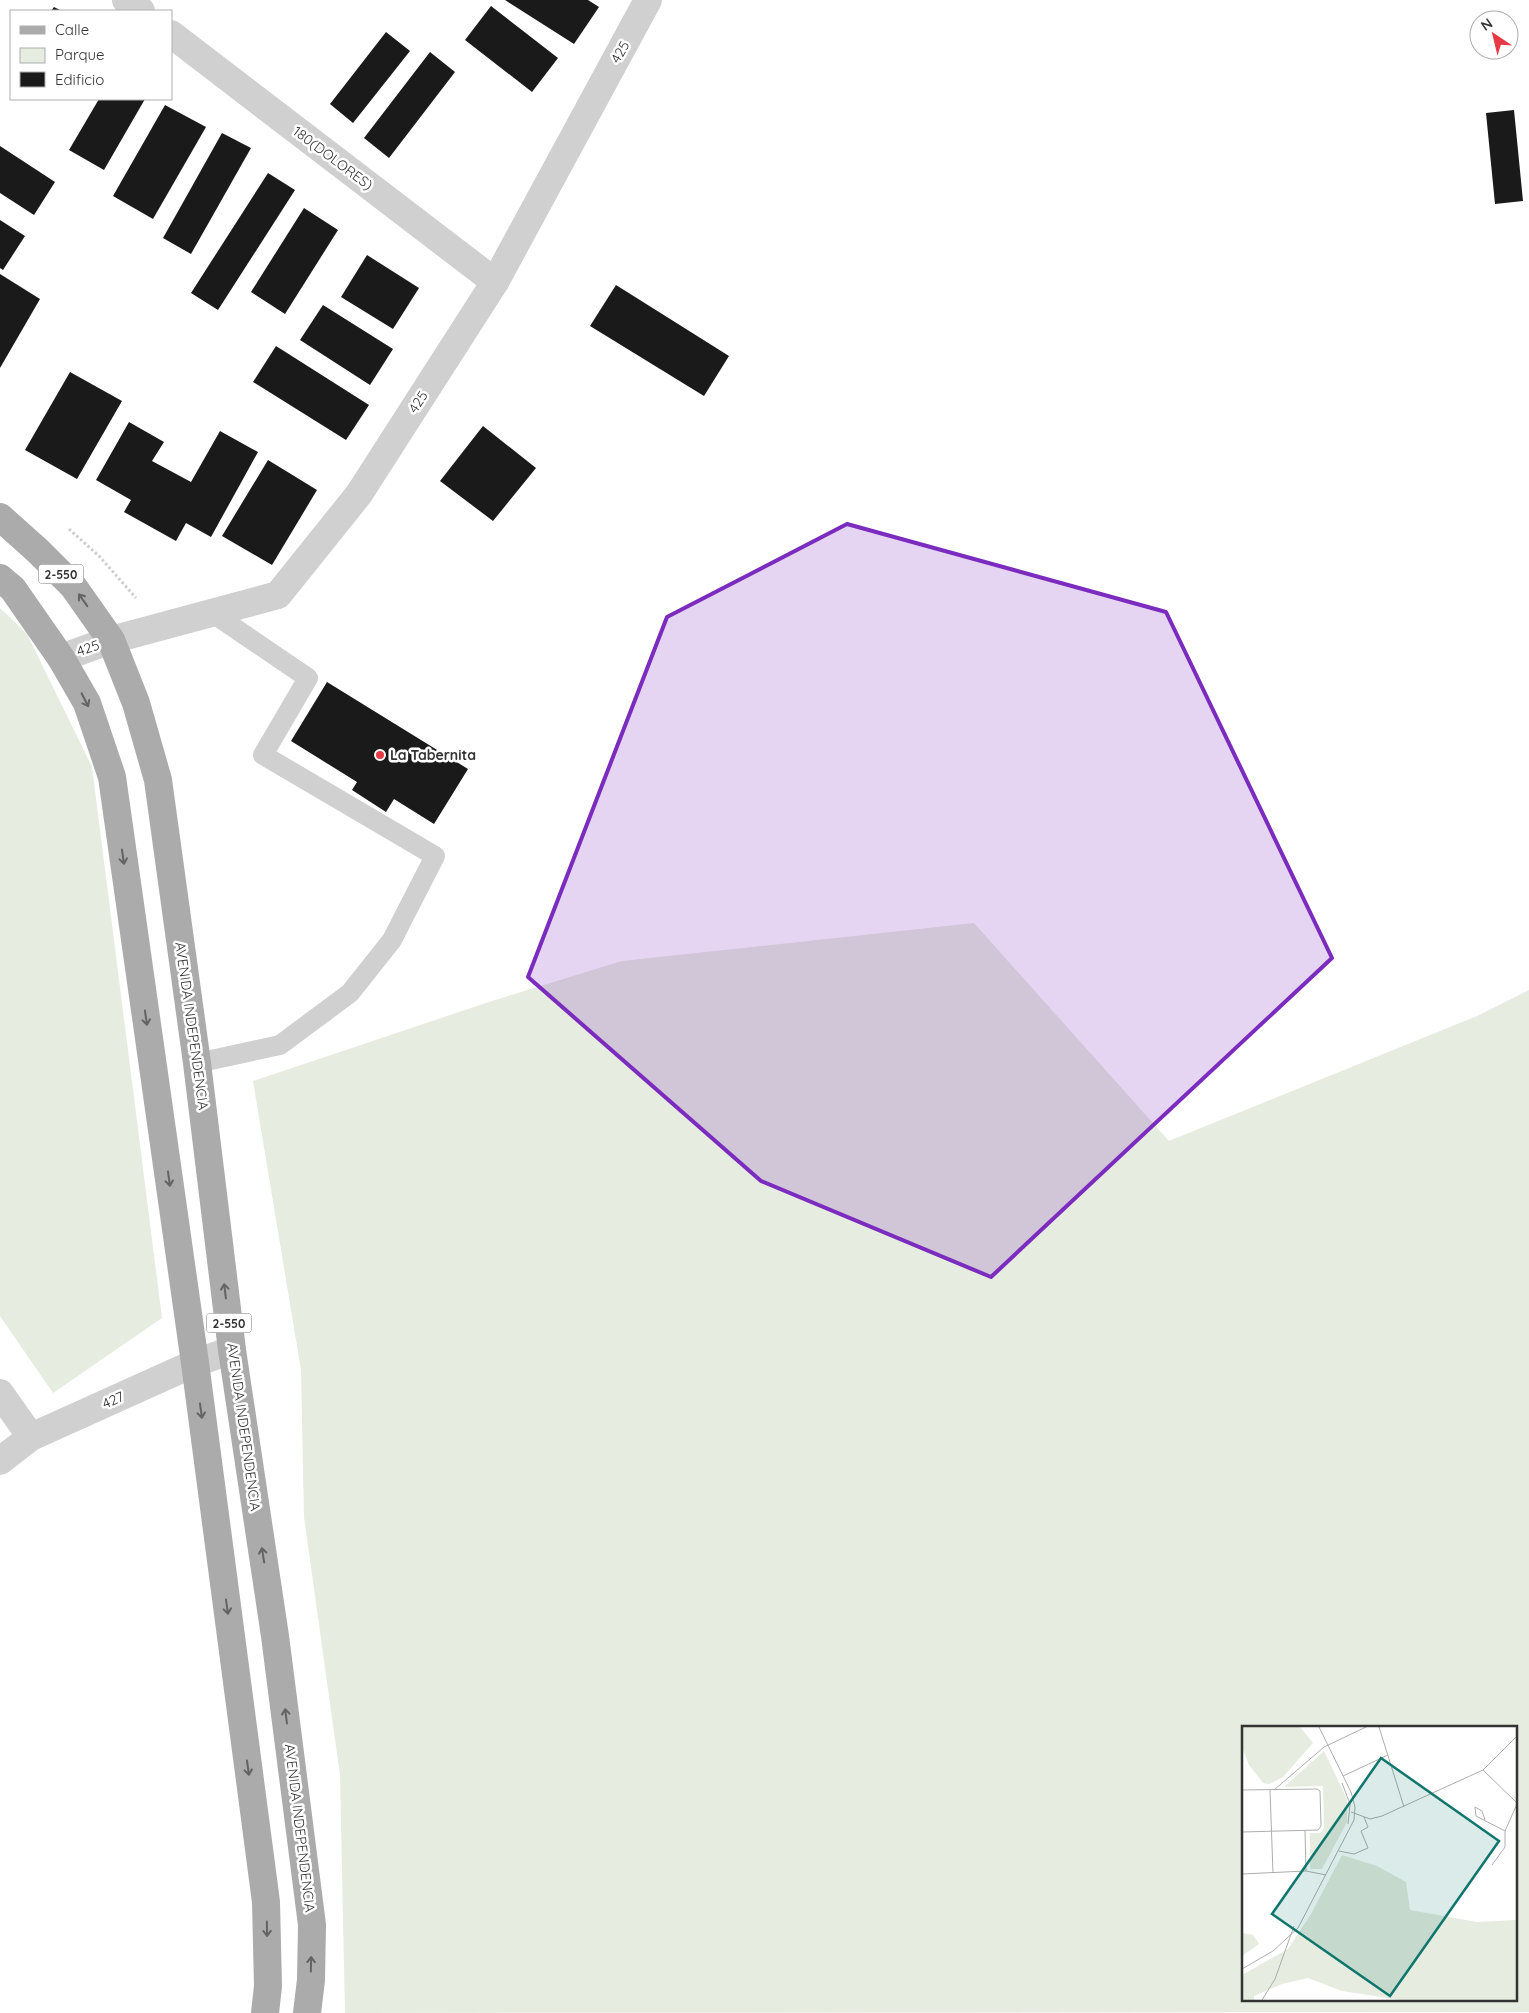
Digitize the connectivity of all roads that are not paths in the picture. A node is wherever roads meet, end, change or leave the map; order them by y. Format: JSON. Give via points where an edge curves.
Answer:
{"nodes":[{"id":1,"x":126,"y":0,"type":"edge"},
{"id":2,"x":648,"y":0,"type":"edge"},
{"id":3,"x":140,"y":10,"type":"edge"},
{"id":4,"x":172,"y":35,"type":"edge"},
{"id":5,"x":494,"y":282,"type":"junction"},
{"id":6,"x":0,"y":517,"type":"edge"},
{"id":7,"x":0,"y":578,"type":"edge"},
{"id":8,"x":211,"y":612,"type":"junction"},
{"id":9,"x":111,"y":640,"type":"junction"},
{"id":10,"x":61,"y":658,"type":"junction"},
{"id":11,"x":197,"y":1063,"type":"junction"},
{"id":12,"x":232,"y":1350,"type":"junction"},
{"id":13,"x":194,"y":1362,"type":"junction"},
{"id":14,"x":0,"y":1393,"type":"edge"},
{"id":15,"x":31,"y":1437,"type":"junction"},
{"id":16,"x":0,"y":1461,"type":"edge"},
{"id":17,"x":268,"y":1986,"type":"junction"},
{"id":18,"x":265,"y":2013,"type":"edge"},
{"id":19,"x":277,"y":2013,"type":"edge"},
{"id":20,"x":307,"y":2013,"type":"edge"}],
"edges":[{"from":1,"to":3,"type":"street"},
{"from":2,"to":5,"type":"street","name":"425"},
{"from":4,"to":5,"type":"street","name":"180(DOLORES)"},
{"from":5,"to":8,"type":"street","name":"425","via":[[359,494],[278,595]]},
{"from":9,"to":6,"type":"main road","number":"2-550","one_way":true,"via":[[73,586]]},
{"from":7,"to":10,"type":"main road","number":"2-550","via":[[13,589]]},
{"from":8,"to":9,"type":"street","name":"425"},
{"from":8,"to":11,"type":"lane","via":[[308,678],[263,754],[435,856],[392,940],[350,993],[280,1045]]},
{"from":9,"to":10,"type":"street","name":"425"},
{"from":9,"to":11,"type":"main road","name":"AVENIDA INDEPENDENCIA","number":"2-550","via":[[136,703],[158,780]]},
{"from":10,"to":13,"type":"main road","number":"2-550","one_way":true,"via":[[87,704],[112,777]]},
{"from":12,"to":11,"type":"main road","name":"AVENIDA INDEPENDENCIA","number":"2-550","one_way":true},
{"from":12,"to":13,"type":"street","name":"427"},
{"from":20,"to":12,"type":"main road","name":"AVENIDA INDEPENDENCIA","number":"2-550","one_way":true,"via":[[312,1925],[275,1636]]},
{"from":13,"to":15,"type":"street","name":"427"},
{"from":13,"to":17,"type":"main road","number":"2-550","one_way":true,"via":[[266,1902]]},
{"from":14,"to":15,"type":"street"},
{"from":15,"to":16,"type":"street","name":"427"},
{"from":17,"to":18,"type":"main road","number":"2-550"},
{"from":17,"to":19,"type":"lane"}]}
